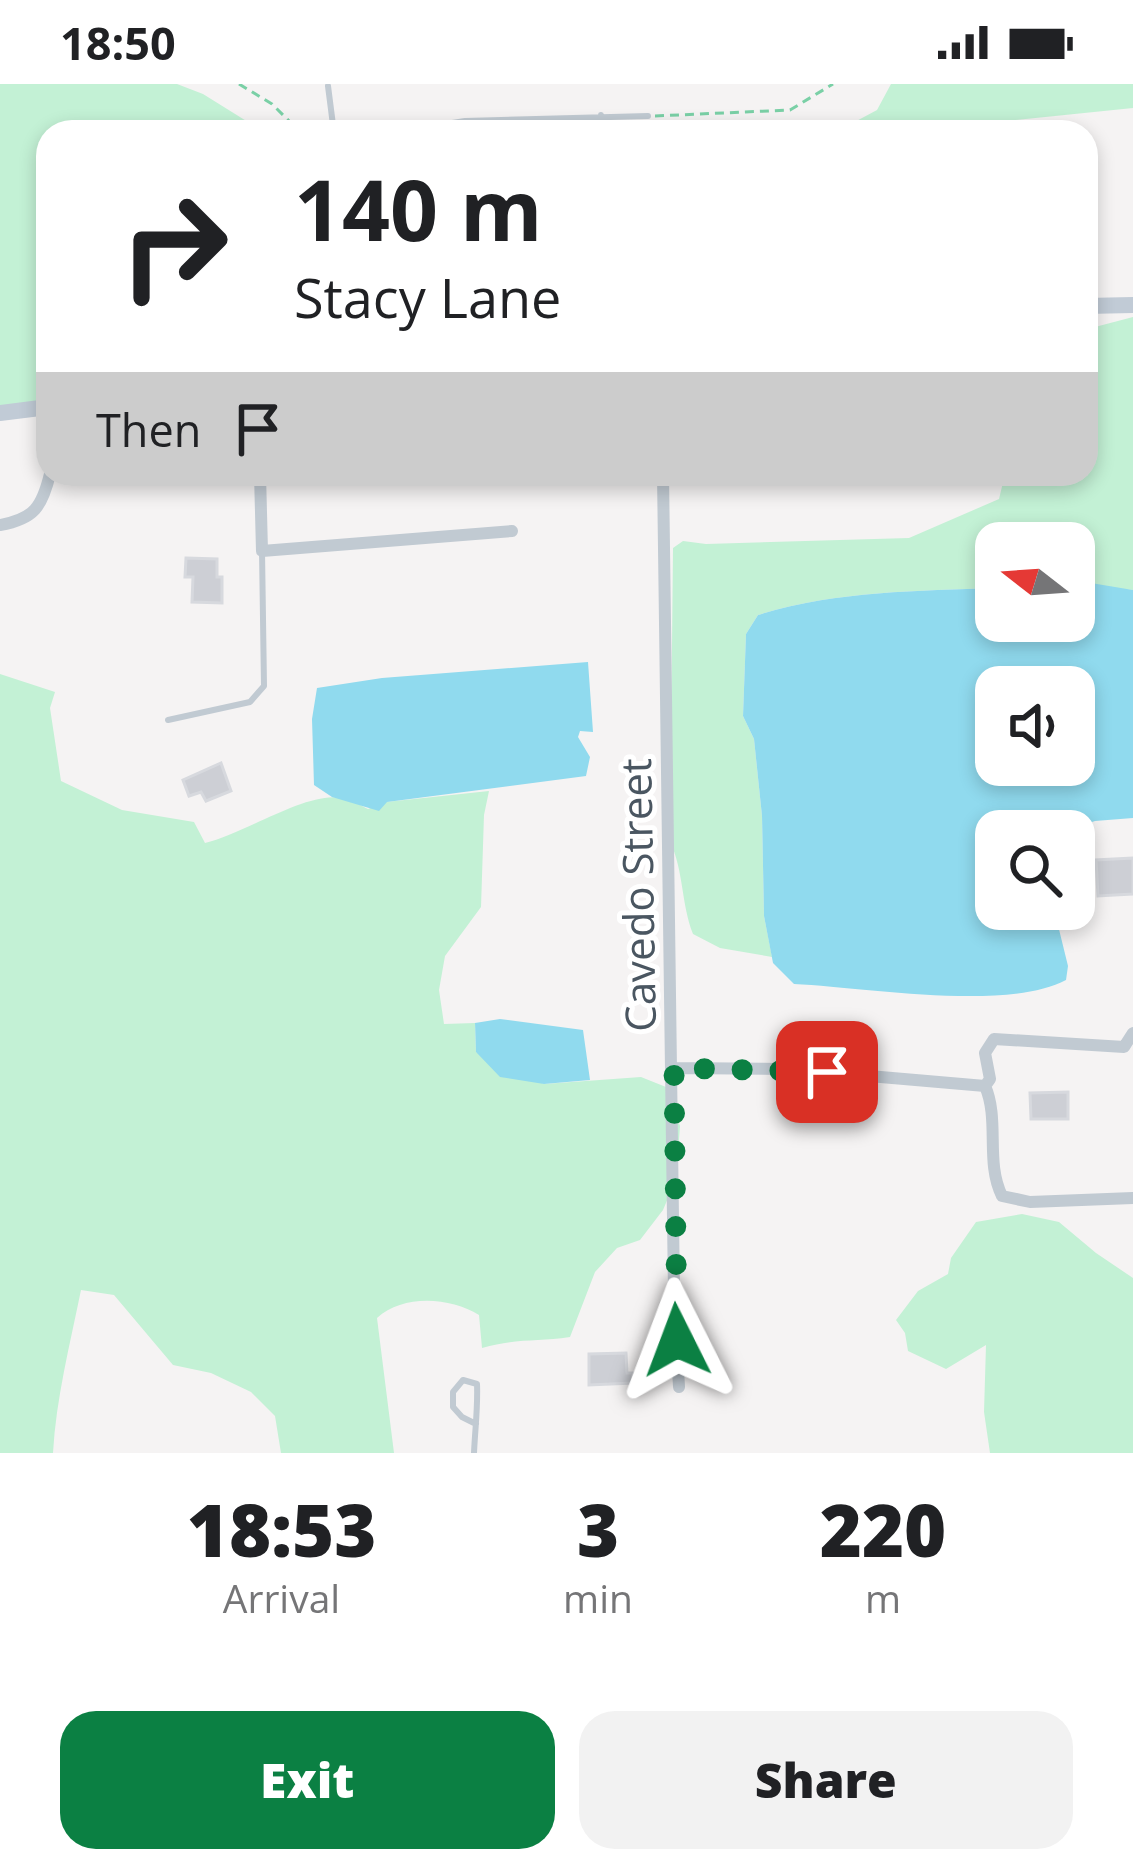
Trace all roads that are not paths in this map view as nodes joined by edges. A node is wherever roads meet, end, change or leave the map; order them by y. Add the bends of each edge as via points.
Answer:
1 (328, 86) edge
2 (601, 115) junction
3 (648, 116) road end
4 (332, 120) edge
5 (488, 120) edge
6 (602, 120) edge
7 (1133, 305) edge
8 (1098, 306) edge
9 (36, 408) edge
10 (0, 413) edge
11 (47, 486) edge
12 (260, 486) edge
13 (664, 486) edge
14 (0, 525) edge
15 (512, 531) dead end
16 (262, 551) junction
17 (168, 720) dead end
18 (1133, 1034) edge
19 (674, 1068) junction
20 (985, 1086) junction
21 (1133, 1198) edge
22 (680, 1387) dead end
23 (476, 1424) junction
24 (474, 1453) edge

1 - 4 lane
2 - 3 lane
2 - 5 lane
2 - 6 lane
7 - 8 street
9 - 10 street
11 - 14 street via 28,520
12 - 16 street
13 - 19 street, Cavedo Street
15 - 16 street
16 - 17 lane via 267,667 259,695
18 - 20 street via 1124,1048 994,1039 985,1053
19 - 20 street
19 - 22 street, Cavedo Street
20 - 21 street via 1003,1196
23 - 23 lane via 477,1384 463,1380 453,1407
23 - 24 lane

